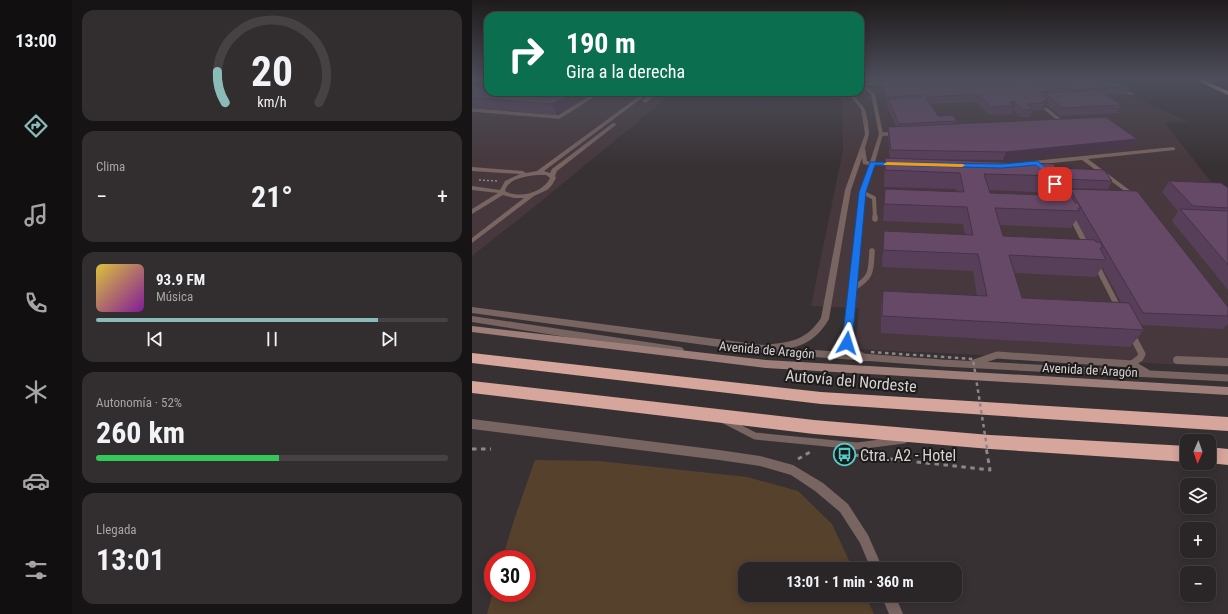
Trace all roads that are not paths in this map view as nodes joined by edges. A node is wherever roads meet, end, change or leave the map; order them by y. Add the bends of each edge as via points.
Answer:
1 (574, 108) edge
2 (627, 108) edge
3 (636, 108) edge
4 (862, 108) edge
5 (876, 108) edge
6 (1046, 109) edge
7 (472, 110) edge
8 (630, 112) dead end
9 (618, 122) dead end
10 (1059, 125) edge
11 (902, 133) edge
12 (881, 134) junction
13 (863, 147) junction
14 (1173, 149) dead end
15 (1083, 158) junction
16 (1037, 163) junction
17 (872, 164) junction
18 (901, 164) edge
19 (1016, 165) edge
20 (1043, 167) edge
21 (472, 169) edge
22 (1048, 172) edge
23 (538, 173) junction
24 (529, 174) junction
25 (552, 176) junction
26 (472, 188) edge
27 (502, 192) junction
28 (862, 192) junction
29 (534, 193) junction
30 (1140, 201) edge
31 (472, 212) edge
32 (875, 220) dead end
33 (472, 241) edge
34 (872, 250) dead end
35 (1089, 250) edge
36 (1092, 258) edge
37 (853, 288) junction
38 (472, 310) edge
39 (1121, 313) edge
40 (472, 319) edge
41 (1128, 327) edge
42 (472, 329) edge
43 (763, 349) junction
44 (472, 358) edge
45 (865, 358) junction
46 (1177, 360) dead end
47 (1228, 362) edge
48 (766, 364) junction
49 (969, 364) junction
50 (1132, 364) junction
51 (1149, 373) junction
52 (1228, 378) edge
53 (472, 386) edge
54 (1228, 391) edge
55 (472, 424) edge
56 (1228, 424) edge
57 (1180, 454) edge
58 (1216, 456) edge
59 (1228, 457) edge
60 (874, 562) edge
61 (891, 602) edge
62 (896, 614) edge

1 - 7 lane via 559,117
2 - 23 street
3 - 8 street
4 - 13 street via 867,134
5 - 12 street
6 - 10 lane via 1062,122
9 - 25 street via 554,170
11 - 12 lane
12 - 17 street
13 - 17 street via 865,163
13 - 43 street via 848,190 825,319 818,331 806,341
14 - 15 street
15 - 16 street
15 - 30 street
16 - 19 street
16 - 20 lane
17 - 18 street
17 - 28 street
21 - 24 street
22 - 35 lane
23 - 24 street
23 - 25 street
24 - 27 street via 508,181
25 - 29 street via 550,184
26 - 27 street
27 - 29 street via 505,195 518,196
27 - 31 street
28 - 32 lane via 874,198
28 - 37 street
29 - 33 street
34 - 37 lane via 869,278
36 - 39 lane
37 - 45 street via 847,343 851,351
38 - 43 street
40 - 48 street
41 - 50 lane via 1142,354
42 - 48 street, Avenida de Aragón
43 - 45 lane
44 - 56 highway, Autovía del Nordeste via 821,398
45 - 49 lane
46 - 47 street
48 - 54 street, Avenida de Aragón
49 - 50 lane via 997,355
49 - 51 lane
50 - 51 lane
51 - 52 lane
53 - 57 highway via 814,427
55 - 60 street via 719,455 760,461 793,470 844,508 864,539
58 - 59 highway
61 - 62 street

